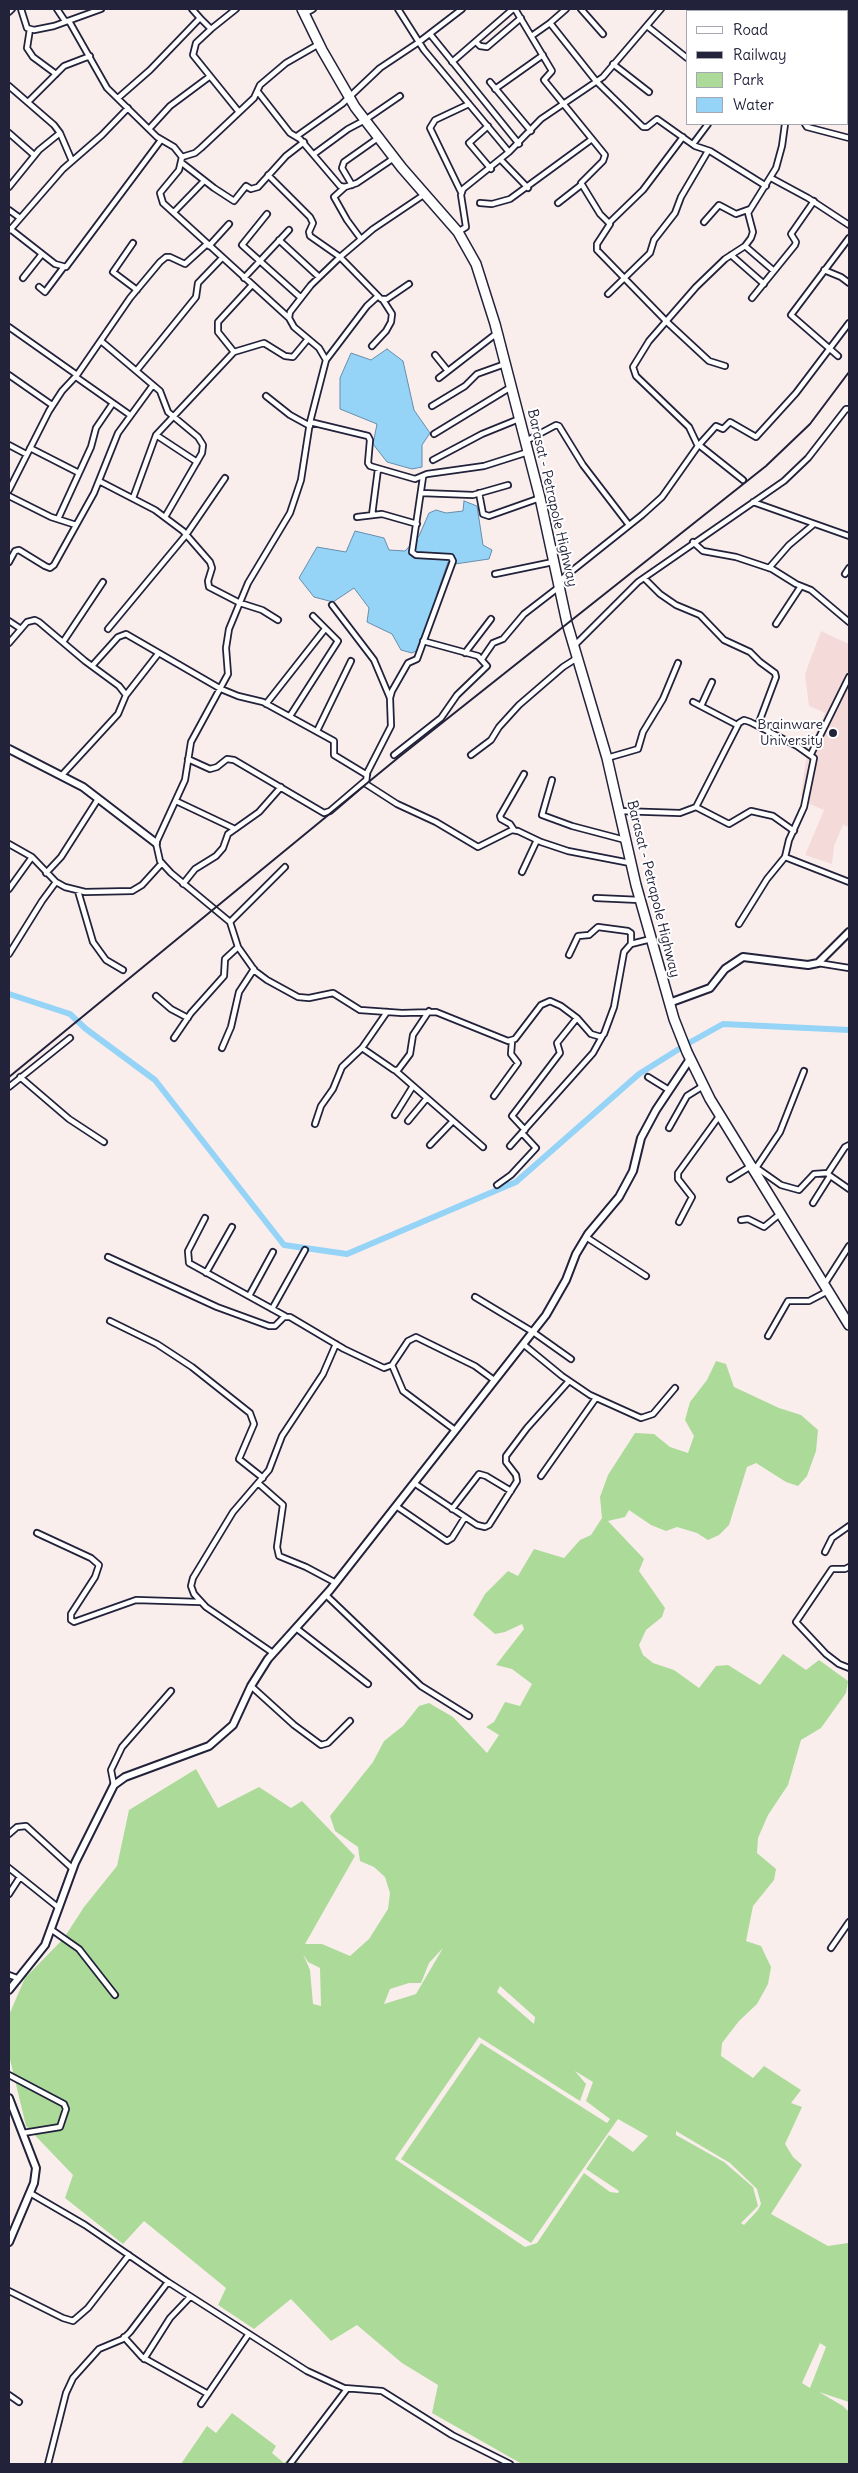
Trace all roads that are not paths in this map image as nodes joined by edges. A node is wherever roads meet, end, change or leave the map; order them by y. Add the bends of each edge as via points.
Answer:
1 (12, 9) edge
2 (21, 9) edge
3 (57, 9) edge
4 (101, 9) edge
5 (192, 9) edge
6 (236, 9) edge
7 (313, 9) edge
8 (398, 9) edge
9 (462, 9) edge
10 (514, 9) edge
11 (566, 9) edge
12 (581, 9) edge
13 (661, 9) edge
14 (303, 11) edge
15 (9, 12) edge
16 (200, 18) junction
17 (521, 18) junction
18 (69, 21) junction
19 (550, 24) junction
20 (647, 26) junction
21 (30, 29) junction
22 (211, 29) junction
23 (430, 34) junction
24 (603, 34) dead end
25 (533, 35) junction
26 (419, 42) junction
27 (476, 42) junction
28 (319, 44) junction
29 (543, 55) junction
30 (90, 56) junction
31 (686, 57) edge
32 (452, 62) junction
33 (613, 64) junction
34 (56, 74) junction
35 (209, 77) junction
36 (596, 81) junction
37 (490, 82) dead end
38 (9, 86) edge
39 (496, 89) junction
40 (258, 92) junction
41 (649, 92) dead end
42 (349, 96) junction
43 (400, 96) dead end
44 (118, 98) junction
45 (29, 101) junction
46 (469, 104) junction
47 (564, 104) junction
48 (128, 108) junction
49 (239, 112) junction
50 (365, 120) junction
51 (707, 125) edge
52 (785, 125) edge
53 (806, 125) edge
54 (488, 126) junction
55 (149, 129) junction
56 (531, 131) junction
57 (60, 133) junction
58 (9, 134) edge
59 (297, 136) junction
60 (682, 137) junction
61 (378, 138) junction
62 (849, 138) edge
63 (592, 139) junction
64 (161, 140) junction
65 (304, 142) junction
66 (519, 144) junction
67 (692, 144) junction
68 (708, 151) junction
69 (510, 152) junction
70 (314, 154) junction
71 (34, 155) junction
72 (182, 157) junction
73 (394, 158) junction
74 (501, 160) junction
75 (72, 161) junction
76 (182, 163) junction
77 (490, 168) junction
78 (268, 175) junction
79 (772, 178) junction
80 (204, 181) junction
81 (352, 185) junction
82 (581, 185) junction
83 (766, 186) junction
84 (9, 187) edge
85 (344, 187) junction
86 (528, 188) junction
87 (461, 192) junction
88 (425, 194) junction
89 (814, 201) junction
90 (480, 203) dead end
91 (558, 203) dead end
92 (750, 209) junction
93 (9, 210) edge
94 (174, 212) junction
95 (268, 214) dead end
96 (20, 218) junction
97 (704, 222) dead end
98 (609, 223) junction
99 (229, 224) dead end
100 (849, 226) edge
101 (10, 229) edge
102 (289, 230) dead end
103 (458, 232) junction
104 (849, 238) edge
105 (362, 239) junction
106 (279, 240) junction
107 (133, 243) dead end
108 (208, 245) junction
109 (745, 246) junction
110 (42, 254) junction
111 (731, 255) junction
112 (340, 257) junction
113 (222, 258) junction
114 (260, 260) junction
115 (63, 268) junction
116 (824, 270) junction
117 (774, 272) junction
118 (319, 277) junction
119 (22, 278) dead end
120 (244, 278) junction
121 (624, 278) junction
122 (409, 284) dead end
123 (764, 284) junction
124 (849, 284) edge
125 (252, 285) junction
126 (39, 287) dead end
127 (137, 290) junction
128 (608, 294) dead end
129 (378, 296) junction
130 (300, 298) junction
131 (752, 298) dead end
132 (383, 300) junction
133 (289, 318) junction
134 (667, 322) junction
135 (849, 323) edge
136 (9, 327) edge
137 (497, 333) junction
138 (308, 339) junction
139 (100, 340) junction
140 (372, 346) dead end
141 (828, 348) junction
142 (234, 352) junction
143 (434, 355) dead end
144 (838, 356) dead end
145 (326, 360) junction
146 (505, 364) junction
147 (725, 366) dead end
148 (137, 370) junction
149 (448, 371) junction
150 (9, 375) edge
151 (77, 376) junction
152 (439, 378) dead end
153 (153, 385) junction
154 (511, 387) junction
155 (266, 396) dead end
156 (113, 403) junction
157 (52, 405) junction
158 (432, 406) dead end
159 (849, 410) edge
160 (130, 415) junction
161 (173, 417) junction
162 (519, 419) junction
163 (310, 424) junction
164 (434, 434) dead end
165 (156, 435) junction
166 (526, 441) junction
167 (9, 445) edge
168 (699, 445) junction
169 (30, 448) junction
170 (528, 452) junction
171 (26, 454) junction
172 (433, 460) dead end
173 (196, 462) junction
174 (378, 469) junction
175 (79, 473) junction
176 (422, 477) junction
177 (225, 478) dead end
178 (99, 480) junction
179 (743, 480) dead end
180 (508, 485) dead end
181 (9, 490) edge
182 (479, 493) junction
183 (421, 494) junction
184 (9, 496) edge
185 (133, 498) junction
186 (540, 498) junction
187 (753, 502) junction
188 (372, 515) junction
189 (165, 517) junction
190 (357, 517) dead end
191 (58, 519) junction
192 (417, 524) junction
193 (814, 524) junction
194 (629, 525) junction
195 (76, 526) junction
196 (186, 535) junction
197 (849, 536) edge
198 (693, 542) junction
199 (9, 562) edge
200 (554, 562) junction
201 (769, 568) junction
202 (849, 568) edge
203 (496, 574) dead end
204 (846, 574) dead end
205 (644, 578) junction
206 (103, 582) dead end
207 (559, 584) junction
208 (801, 586) junction
209 (240, 603) junction
210 (332, 605) dead end
211 (312, 616) dead end
212 (491, 619) dead end
213 (278, 620) dead end
214 (9, 621) edge
215 (849, 622) edge
216 (776, 624) dead end
217 (21, 629) junction
218 (108, 629) dead end
219 (325, 629) junction
220 (424, 641) junction
221 (62, 642) junction
222 (9, 643) edge
223 (574, 647) junction
224 (158, 654) junction
225 (465, 654) junction
226 (482, 658) junction
227 (577, 658) junction
228 (351, 661) dead end
229 (678, 663) dead end
230 (92, 666) junction
231 (849, 677) edge
232 (712, 682) dead end
233 (221, 689) junction
234 (126, 695) junction
235 (390, 698) junction
236 (693, 702) dead end
237 (266, 704) junction
238 (701, 706) junction
239 (290, 716) junction
240 (737, 725) junction
241 (758, 725) junction
242 (317, 731) junction
243 (9, 750) edge
244 (471, 754) dead end
245 (811, 754) junction
246 (394, 755) dead end
247 (607, 758) junction
248 (188, 759) junction
249 (524, 774) dead end
250 (62, 775) junction
251 (367, 775) junction
252 (552, 780) dead end
253 (366, 781) junction
254 (281, 787) junction
255 (98, 799) junction
256 (176, 801) junction
257 (696, 807) junction
258 (619, 811) junction
259 (233, 828) junction
260 (514, 830) junction
261 (794, 831) junction
262 (537, 840) junction
263 (626, 840) junction
264 (156, 843) junction
265 (9, 844) edge
266 (32, 857) junction
267 (785, 857) junction
268 (162, 863) junction
269 (632, 863) junction
270 (285, 867) dead end
271 (522, 872) dead end
272 (46, 874) junction
273 (56, 882) junction
274 (849, 882) edge
275 (183, 884) junction
276 (9, 889) edge
277 (78, 891) junction
278 (596, 898) dead end
279 (640, 900) junction
280 (230, 922) junction
281 (738, 924) dead end
282 (849, 932) edge
283 (651, 939) junction
284 (631, 944) junction
285 (238, 947) junction
286 (9, 954) edge
287 (569, 955) dead end
288 (818, 963) junction
289 (849, 968) edge
290 (254, 969) junction
291 (123, 970) dead end
292 (156, 996) dead end
293 (668, 1003) junction
294 (429, 1011) junction
295 (387, 1012) junction
296 (188, 1018) junction
297 (577, 1018) junction
298 (604, 1034) junction
299 (70, 1038) dead end
300 (174, 1038) dead end
301 (512, 1041) junction
302 (222, 1048) dead end
303 (362, 1048) junction
304 (688, 1055) junction
305 (396, 1071) junction
306 (804, 1071) dead end
307 (20, 1077) junction
308 (648, 1077) dead end
309 (413, 1086) junction
310 (703, 1086) junction
311 (9, 1087) edge
312 (669, 1090) junction
313 (494, 1096) dead end
314 (427, 1098) junction
315 (395, 1115) dead end
316 (720, 1115) junction
317 (408, 1121) dead end
318 (453, 1121) junction
319 (315, 1124) dead end
320 (669, 1128) dead end
321 (523, 1131) junction
322 (104, 1142) dead end
323 (430, 1145) dead end
324 (849, 1145) edge
325 (510, 1146) dead end
326 (483, 1147) dead end
327 (752, 1165) junction
328 (828, 1175) junction
329 (730, 1179) dead end
330 (497, 1185) dead end
331 (849, 1189) edge
332 (813, 1203) dead end
333 (780, 1213) junction
334 (204, 1218) dead end
335 (741, 1220) dead end
336 (679, 1222) dead end
337 (232, 1227) dead end
338 (586, 1236) junction
339 (849, 1246) edge
340 (304, 1250) dead end
341 (274, 1252) dead end
342 (108, 1257) dead end
343 (206, 1273) junction
344 (646, 1276) dead end
345 (826, 1288) junction
346 (249, 1296) junction
347 (475, 1297) dead end
348 (272, 1309) junction
349 (286, 1316) junction
350 (110, 1321) dead end
351 (849, 1325) edge
352 (532, 1332) junction
353 (768, 1336) dead end
354 (336, 1344) junction
355 (523, 1344) junction
356 (571, 1359) dead end
357 (392, 1365) junction
358 (494, 1380) junction
359 (570, 1381) junction
360 (675, 1388) dead end
361 (596, 1398) junction
362 (455, 1430) junction
363 (541, 1476) dead end
364 (263, 1478) junction
365 (414, 1483) junction
366 (258, 1484) junction
367 (511, 1491) junction
368 (396, 1506) junction
369 (452, 1509) junction
370 (465, 1517) junction
371 (849, 1526) edge
372 (37, 1534) dead end
373 (825, 1552) dead end
374 (849, 1569) edge
375 (336, 1583) junction
376 (326, 1595) junction
377 (201, 1602) junction
378 (296, 1628) junction
379 (273, 1653) junction
380 (849, 1668) edge
381 (368, 1684) dead end
382 (252, 1686) junction
383 (171, 1691) dead end
384 (469, 1716) dead end
385 (350, 1721) dead end
386 (114, 1785) junction
387 (9, 1834) edge
388 (9, 1868) edge
389 (73, 1869) junction
390 (20, 1877) junction
391 (9, 1894) edge
392 (59, 1908) junction
393 (849, 1922) edge
394 (52, 1930) junction
395 (832, 1948) dead end
396 (9, 1975) edge
397 (17, 1978) junction
398 (9, 1990) edge
399 (115, 1995) dead end
400 (9, 2075) edge
401 (9, 2098) edge
402 (10, 2107) edge
403 (23, 2133) junction
404 (30, 2193) junction
405 (9, 2242) edge
406 (129, 2255) junction
407 (168, 2282) junction
408 (9, 2291) edge
409 (190, 2297) junction
410 (248, 2335) junction
411 (124, 2337) junction
412 (144, 2358) junction
413 (347, 2389) junction
414 (208, 2394) junction
415 (9, 2395) edge
416 (19, 2402) dead end
417 (201, 2404) dead end
418 (48, 2464) edge
419 (290, 2464) edge
420 (510, 2464) edge

1 - 15 street
2 - 21 street
3 - 18 street via 65,22
4 - 18 street
5 - 16 street
6 - 22 street
7 - 14 street
8 - 26 street
9 - 23 street
10 - 17 street
10 - 27 street
11 - 19 street
12 - 24 street
13 - 20 street
14 - 28 highway, Barasat - Petrapole Highway
16 - 22 street
16 - 44 street
17 - 25 street
17 - 27 street via 487,47
18 - 21 street via 40,30
18 - 30 street
19 - 25 street
19 - 36 street
20 - 31 street
20 - 33 street
21 - 34 street via 27,48
22 - 35 street via 196,43 193,55
23 - 26 street
23 - 32 street
25 - 29 street
26 - 42 street via 380,68
26 - 46 street
27 - 32 street
28 - 40 street via 286,63 260,85
28 - 42 highway, Barasat - Petrapole Highway
29 - 39 street
29 - 47 street via 552,71 544,80
30 - 34 street via 64,66
30 - 44 street via 102,81
32 - 66 street
33 - 36 street
33 - 41 street
34 - 45 street
35 - 49 street
35 - 55 street via 170,106
36 - 47 street
36 - 60 street via 643,127 657,119
37 - 39 street
38 - 45 street
39 - 56 street
40 - 49 street
40 - 59 street via 290,133
42 - 50 highway, Barasat - Petrapole Highway
42 - 59 street
43 - 50 street
44 - 48 street
45 - 57 street
46 - 54 street
46 - 87 street via 436,120 430,128
47 - 56 street
47 - 63 street
48 - 55 street
48 - 75 street
49 - 72 street via 195,153
50 - 61 highway, Barasat - Petrapole Highway
50 - 70 street
51 - 67 street
52 - 79 street
53 - 62 street
54 - 69 street
54 - 77 street via 470,143
55 - 64 street
56 - 66 street
57 - 71 street
57 - 75 street
58 - 71 street
59 - 65 street
60 - 67 street
60 - 98 street via 643,190
61 - 73 highway, Barasat - Petrapole Highway
61 - 81 street via 344,162 342,168
63 - 82 street via 605,158
63 - 86 street
64 - 72 street via 178,150
64 - 115 street
65 - 70 street
65 - 78 street
66 - 69 street
67 - 68 street
68 - 83 street
68 - 121 street via 675,213 654,240 650,253
69 - 74 street
70 - 85 street
71 - 84 street
72 - 76 street
73 - 81 street
73 - 88 highway, Barasat - Petrapole Highway
74 - 77 street
74 - 86 street
75 - 96 street
76 - 80 street
76 - 94 street via 160,196
77 - 87 street
78 - 80 street via 255,188 246,186 234,200
78 - 112 street via 312,220 310,236
79 - 83 street
79 - 89 street
80 - 94 street
81 - 85 street
82 - 91 street
82 - 98 street
83 - 92 street
85 - 105 street via 334,197
86 - 90 street via 506,201
87 - 103 street via 466,227
88 - 103 highway, Barasat - Petrapole Highway
88 - 105 street
89 - 100 street
89 - 117 street via 791,234 795,245
92 - 97 street via 736,214 719,205
92 - 109 street via 748,218 753,232
93 - 96 street
94 - 108 street
95 - 114 street via 242,244
96 - 101 street
98 - 121 street via 597,250
99 - 108 street
101 - 110 street
102 - 106 street
103 - 137 highway, Barasat - Petrapole Highway via 476,264
104 - 116 street
105 - 112 street
106 - 114 street
106 - 118 street
107 - 127 street via 113,272
108 - 113 street
108 - 127 street via 185,264 166,258
109 - 111 street
109 - 117 street
110 - 115 street
110 - 119 street
111 - 123 street
111 - 134 street via 696,287
112 - 118 street
112 - 129 street
113 - 120 street
113 - 148 street via 198,283 196,297
114 - 120 street
114 - 130 street
115 - 126 street via 45,292
116 - 124 street
116 - 141 street via 791,316
117 - 123 street
118 - 130 street
120 - 125 street
121 - 128 street
121 - 134 street
122 - 132 street
123 - 131 street
125 - 133 street
125 - 142 street via 218,322 218,332
127 - 139 street
129 - 132 street
129 - 145 street
130 - 133 street
132 - 140 street via 392,314 391,322
133 - 138 street
134 - 147 street via 709,361
134 - 168 street via 632,367 689,427
135 - 141 street
136 - 151 street
137 - 146 highway, Barasat - Petrapole Highway
137 - 149 street
138 - 142 street via 293,357 284,356 264,343
138 - 145 street
139 - 148 street
139 - 151 street
141 - 144 street
141 - 168 street via 796,394 756,437 730,422 723,429 716,426
142 - 161 street
143 - 149 street
145 - 163 street
146 - 154 highway, Barasat - Petrapole Highway
146 - 158 street via 477,374 467,385
148 - 153 street
149 - 152 street
150 - 157 street
151 - 156 street
151 - 157 street
153 - 160 street
153 - 161 street via 162,394 165,408
154 - 162 highway, Barasat - Petrapole Highway
154 - 164 street
155 - 163 street via 290,415
156 - 160 street
156 - 175 street via 96,428
157 - 169 street
159 - 187 street via 808,458
160 - 178 street via 118,433
161 - 165 street
161 - 173 street via 202,442 203,450
162 - 166 highway, Barasat - Petrapole Highway
162 - 172 street
163 - 174 street via 368,436 368,464
163 - 209 street via 295,500 251,577
165 - 173 street
165 - 185 street
166 - 170 highway, Barasat - Petrapole Highway
166 - 194 street via 559,426 583,465
167 - 171 street
168 - 179 street
168 - 194 street via 662,497
169 - 171 street
169 - 175 street
170 - 176 street via 484,466 430,473
170 - 186 highway, Barasat - Petrapole Highway
171 - 181 street
173 - 189 street
174 - 176 street via 415,479
174 - 188 street
175 - 191 street
176 - 183 street
177 - 196 street
178 - 185 street
178 - 195 street
180 - 182 street
182 - 183 street
182 - 186 street via 483,514 489,516
183 - 192 street
184 - 191 street
185 - 189 street
186 - 200 highway, Barasat - Petrapole Highway
187 - 193 street
187 - 198 street
188 - 190 street
188 - 192 street via 382,514
189 - 196 street
191 - 195 street
192 - 220 street via 413,554 451,557 453,561
193 - 197 street
193 - 201 street
194 - 207 street
195 - 199 street via 50,568 19,550
196 - 209 street via 210,562 210,586
196 - 218 street
198 - 201 street via 703,551
198 - 205 street
200 - 203 street
200 - 207 highway, Barasat - Petrapole Highway
201 - 208 street
202 - 204 street
205 - 223 street
205 - 241 street via 676,605 700,615 726,642 750,652 775,673
206 - 221 street
207 - 223 highway, Barasat - Petrapole Highway
207 - 226 street via 524,614 503,640 493,642
208 - 215 street via 814,592
208 - 216 street
209 - 213 street via 262,610
209 - 233 street via 226,639 228,674
210 - 235 street via 374,660
211 - 219 street
212 - 225 street
214 - 217 street
217 - 221 street via 30,620 35,620
217 - 222 street
219 - 237 street
219 - 239 street via 338,641
220 - 225 street
220 - 235 street via 416,660 408,663
221 - 230 street
223 - 227 highway, Barasat - Petrapole Highway
224 - 230 street via 122,634
224 - 233 street
224 - 234 street
225 - 226 street
226 - 246 street via 486,668 457,695 442,718
227 - 244 street via 519,705 492,740
227 - 247 highway, Barasat - Petrapole Highway
228 - 242 street
229 - 247 street via 663,699 643,732 638,749
230 - 234 street
231 - 245 street
232 - 238 street
233 - 237 street
233 - 248 street via 191,742
234 - 250 street via 118,714
235 - 251 street via 391,726
236 - 238 street
237 - 239 street
238 - 240 street
239 - 242 street
240 - 241 street via 744,720
240 - 257 street
241 - 245 street
242 - 251 street via 335,742 336,756
243 - 250 street
245 - 261 street via 815,761 804,807
247 - 258 highway, Barasat - Petrapole Highway
248 - 254 street via 210,769 234,760
248 - 256 street via 188,772
249 - 260 street via 500,816
250 - 255 street
251 - 253 street
252 - 263 street via 542,815
253 - 254 street via 327,813
253 - 260 street via 369,788 478,847
254 - 259 street via 258,812
255 - 264 street
255 - 272 street via 61,858
256 - 259 street
256 - 264 street
257 - 258 street via 680,813
257 - 261 street via 729,824 751,811 773,816
258 - 263 highway, Barasat - Petrapole Highway
259 - 275 street via 221,851 192,872
260 - 262 street
261 - 267 street
262 - 269 street via 573,852
262 - 271 street
263 - 269 highway, Barasat - Petrapole Highway
264 - 268 street
265 - 266 street
266 - 272 street
266 - 276 street
267 - 274 street
267 - 281 street via 766,879
268 - 275 street
268 - 277 street via 132,891
269 - 279 highway, Barasat - Petrapole Highway
270 - 280 street
272 - 273 street
273 - 277 street
273 - 286 street
275 - 280 street
277 - 291 street via 92,942 106,960
278 - 279 street
279 - 283 highway, Barasat - Petrapole Highway
280 - 285 street
282 - 288 street
283 - 284 street
283 - 293 highway, Barasat - Petrapole Highway
284 - 287 street via 628,931 598,927 589,935 578,936
284 - 298 street via 624,952 617,994
285 - 290 street
285 - 296 street via 224,959 224,976
288 - 289 street
288 - 293 street via 808,965 742,957 725,969 710,988
290 - 295 street via 298,997 334,993 360,1010
290 - 302 street via 239,992
292 - 296 street
293 - 304 highway, Barasat - Petrapole Highway
294 - 295 street
294 - 301 street via 445,1014
294 - 305 street via 413,1035 410,1054
295 - 303 street
296 - 300 street
297 - 298 street via 591,1034 599,1037
297 - 301 street via 555,1002 545,1002
297 - 321 street via 557,1043 560,1053 512,1116
298 - 321 street via 593,1053
299 - 307 street
301 - 313 street via 511,1054 518,1064
303 - 305 street
303 - 319 street via 342,1067
304 - 310 highway
304 - 312 street
305 - 309 street
306 - 327 street via 780,1132
307 - 311 street
307 - 322 street via 69,1119
308 - 312 street
309 - 314 street
309 - 315 street
310 - 316 highway
310 - 320 street via 687,1096
312 - 338 street via 641,1138 633,1171 619,1197
314 - 317 street
314 - 318 street
316 - 327 highway
316 - 336 street via 678,1173 678,1179 692,1197
318 - 323 street
318 - 326 street
321 - 325 street
321 - 330 street via 536,1148
324 - 328 street
327 - 328 street via 781,1185 796,1190 801,1189 814,1174
327 - 329 street
327 - 333 highway
328 - 331 street
328 - 332 street
333 - 335 street via 764,1227 748,1219
333 - 345 highway
334 - 343 street via 187,1257 189,1263
337 - 343 street
338 - 344 street
338 - 352 street via 566,1280
339 - 345 street
340 - 348 street
341 - 346 street
342 - 349 street via 217,1307 269,1326 275,1326
343 - 346 street
345 - 351 highway
345 - 353 street via 809,1301 788,1302
346 - 348 street
347 - 352 street
348 - 349 street
349 - 354 street
350 - 364 street via 192,1367 250,1413 254,1424 239,1459
352 - 355 street
352 - 356 street
354 - 357 street via 384,1368
354 - 364 street via 323,1374 282,1436 270,1470
355 - 358 street
355 - 359 street
357 - 358 street via 408,1341 416,1337 475,1366
357 - 362 street via 403,1392
358 - 362 street
359 - 361 street
359 - 367 street via 506,1456 506,1462 517,1478
360 - 361 street via 645,1419
361 - 363 street
362 - 365 street
364 - 366 street
365 - 368 street
365 - 369 street
366 - 375 street via 283,1505 277,1547 279,1556
366 - 377 street via 233,1512 193,1578 192,1590
367 - 369 street via 479,1474
367 - 370 street via 489,1525 481,1526
368 - 370 street via 445,1540 452,1538
368 - 375 street
369 - 370 street
371 - 373 street via 832,1538
372 - 377 street via 91,1558 99,1565 71,1614 74,1622 138,1599
374 - 380 street via 832,1569 796,1622 826,1654
375 - 376 street
376 - 378 street
376 - 384 street via 421,1686
377 - 379 street
378 - 379 street
378 - 381 street
379 - 382 street
382 - 385 street via 321,1745 328,1743
382 - 386 street via 233,1725 209,1746 125,1777
383 - 386 street via 122,1747 111,1770
386 - 389 street
387 - 389 street via 18,1827 26,1826
388 - 390 street
389 - 392 street
390 - 391 street
390 - 392 street
392 - 394 street
393 - 395 street
394 - 397 street via 38,1956
394 - 399 street via 80,1949
396 - 397 street
397 - 398 street
400 - 403 street via 64,2104 66,2109 60,2127
401 - 402 street
402 - 403 street
403 - 404 street via 36,2168
404 - 405 street
404 - 406 street
406 - 407 street
406 - 408 street via 88,2308 73,2321
407 - 409 street
407 - 411 street
409 - 410 street
409 - 412 street via 170,2318
410 - 413 street via 313,2374
410 - 414 street
411 - 412 street
411 - 418 street via 99,2349 73,2378 66,2393
412 - 414 street
413 - 419 street
413 - 420 street via 382,2391 452,2435
414 - 417 street
415 - 416 street

